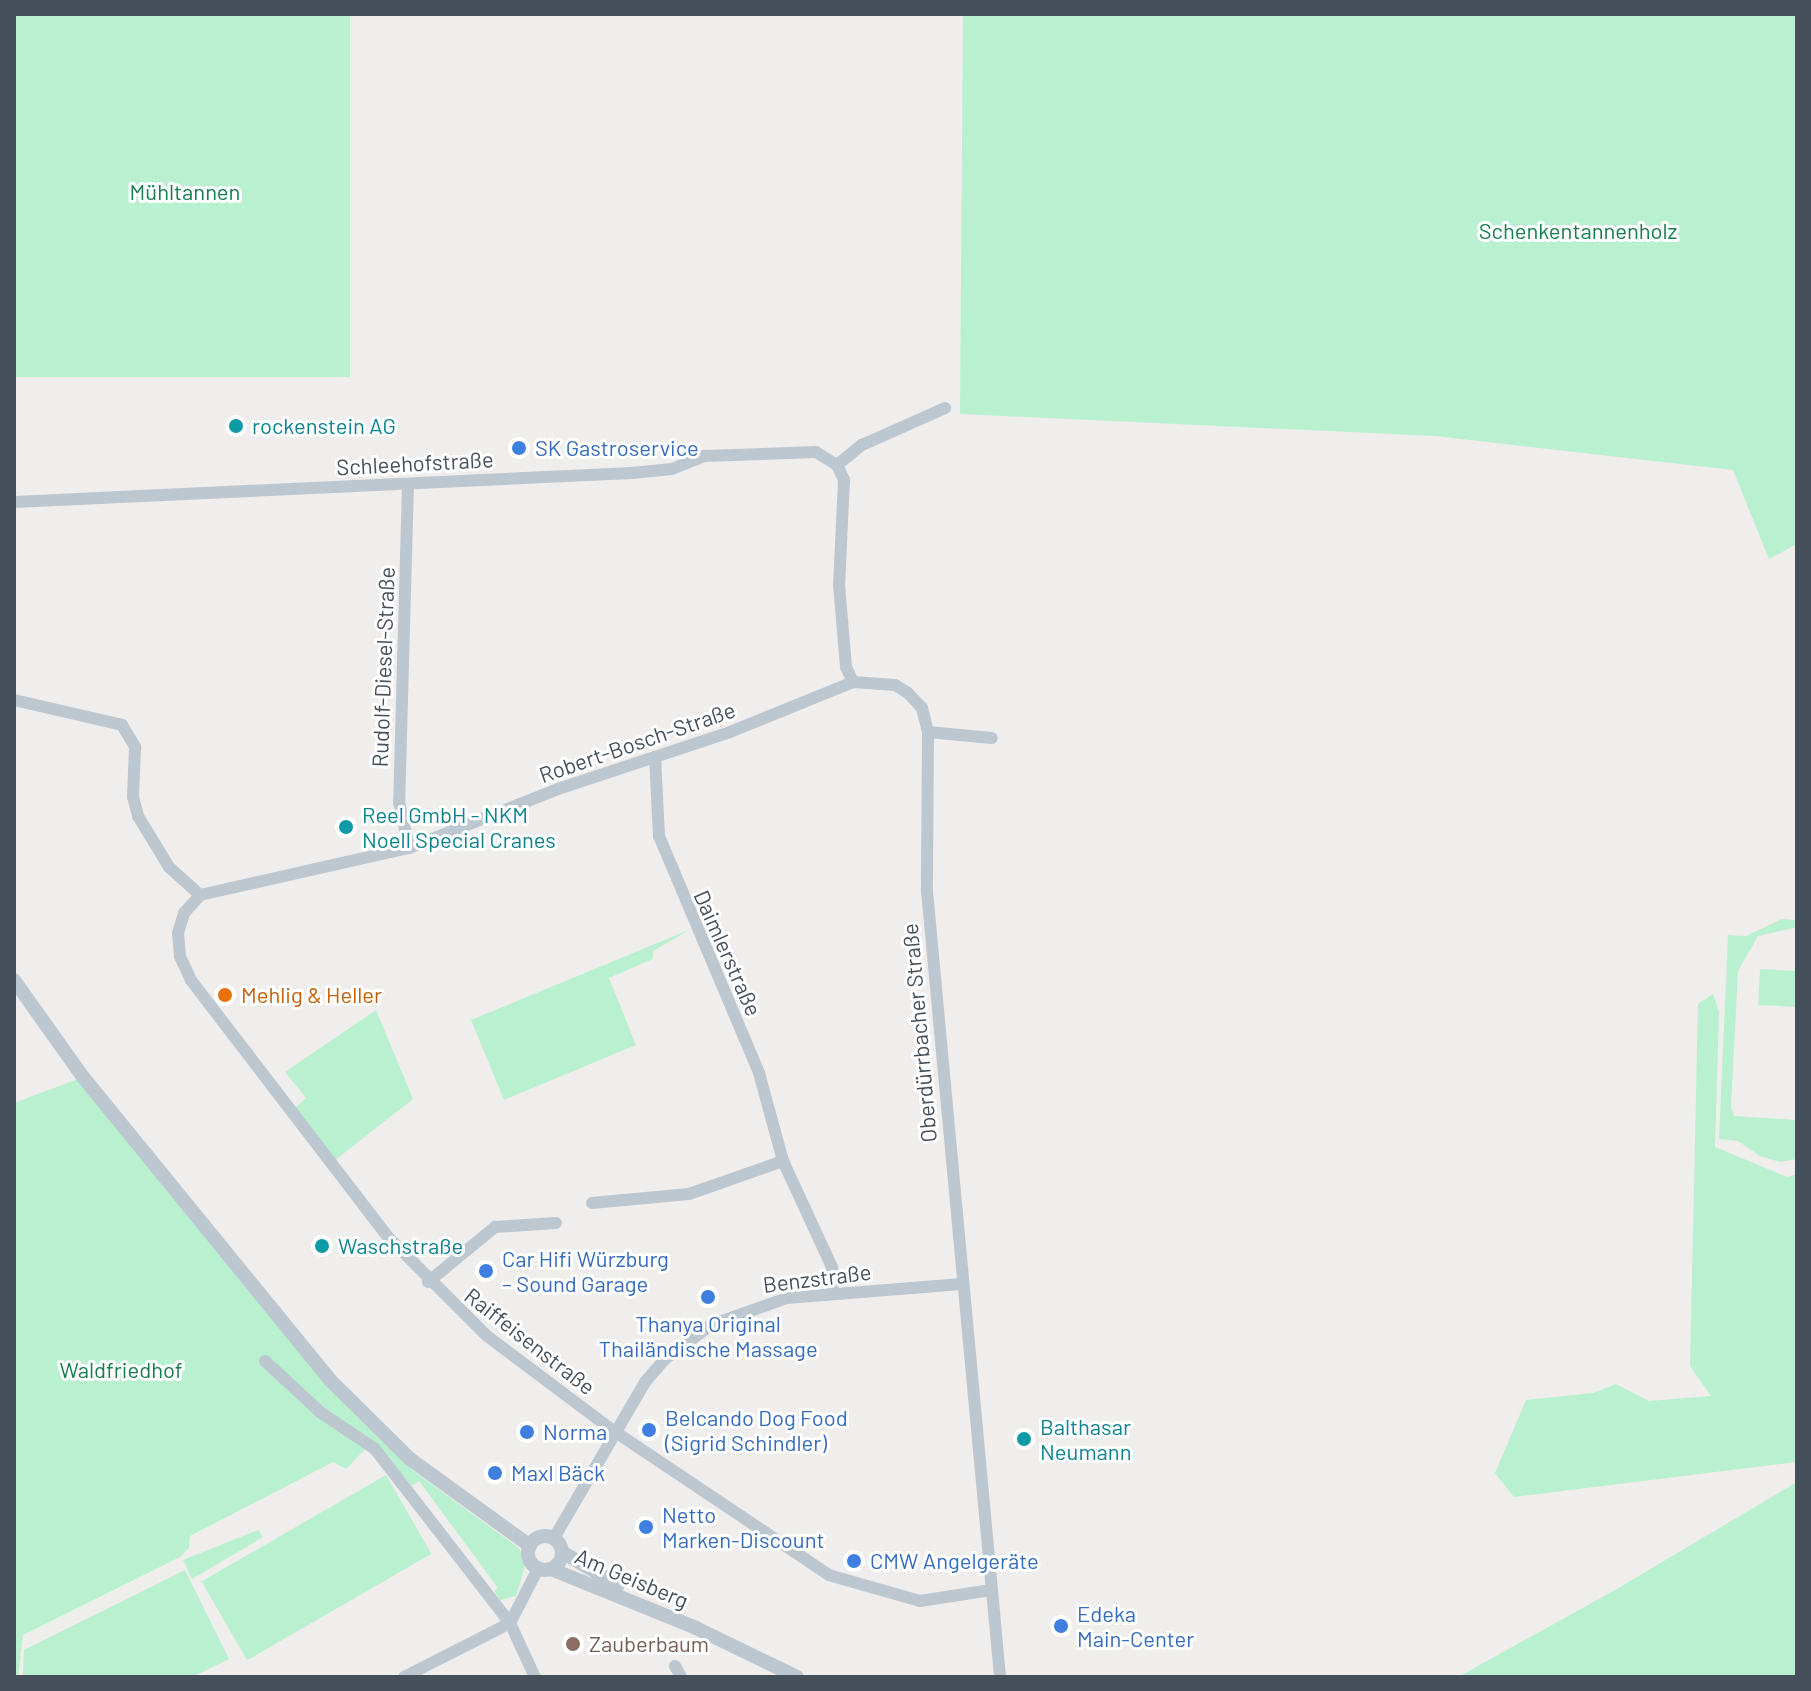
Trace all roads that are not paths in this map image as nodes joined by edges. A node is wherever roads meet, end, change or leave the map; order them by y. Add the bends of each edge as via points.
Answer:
1 (945, 408) dead end
2 (837, 465) junction
3 (408, 485) junction
4 (14, 502) edge
5 (853, 682) junction
6 (14, 700) edge
7 (928, 732) junction
8 (992, 738) dead end
9 (655, 757) junction
10 (409, 848) junction
11 (200, 895) junction
12 (14, 980) edge
13 (783, 1161) junction
14 (592, 1203) dead end
15 (556, 1223) dead end
16 (428, 1282) junction
17 (961, 1284) junction
18 (833, 1294) junction
19 (265, 1361) dead end
20 (615, 1432) junction
21 (554, 1538) junction
22 (530, 1546) junction
23 (562, 1552) junction
24 (545, 1569) junction
25 (991, 1590) junction
26 (510, 1623) junction
27 (696, 1628) junction
28 (421, 1673) edge
29 (404, 1677) edge
30 (535, 1677) edge
31 (797, 1677) edge
32 (1000, 1677) edge

1 - 2 street via 862,445
2 - 3 street, Schleehofstraße via 816,452 704,456 672,469 632,473
2 - 5 street via 844,480 839,585 846,667
3 - 4 street, Schleehofstraße
3 - 10 street, Rudolf-Diesel-Straße via 399,802
5 - 7 street, Oberdürrbacher Straße via 895,685 908,693 922,708
5 - 9 street, Robert-Bosch-Straße
6 - 11 street via 122,725 135,747 133,797 138,816 169,867
7 - 8 street
7 - 17 street, Oberdürrbacher Straße via 927,891
9 - 10 street, Robert-Bosch-Straße
9 - 13 street, Daimlerstraße via 659,836 759,1073
10 - 11 street, Robert-Bosch-Straße
11 - 16 street, Raiffeisenstraße via 184,913 178,933 180,956 191,980
12 - 22 street via 83,1077 330,1380 446,1488
13 - 14 street via 689,1194
13 - 18 street, Daimlerstraße via 832,1267
15 - 16 street via 495,1227
16 - 20 street, Raiffeisenstraße via 487,1336
17 - 18 street, Benzstraße
17 - 25 street, Oberdürrbacher Straße
18 - 20 street, Benzstraße via 767,1302 711,1325 665,1359
19 - 26 street via 320,1412 375,1449
20 - 21 street, Benzstraße
20 - 25 street, Raiffeisenstraße via 829,1575 920,1601
21 - 22 street via 539,1537
21 - 23 street
22 - 24 street via 530,1560
23 - 24 street
23 - 27 street, Am Geisberg
24 - 26 street
24 - 27 street, Am Geisberg
25 - 32 street, Oberdürrbacher Straße
26 - 28 street
26 - 30 street
27 - 31 street, Am Geisberg
28 - 29 street

